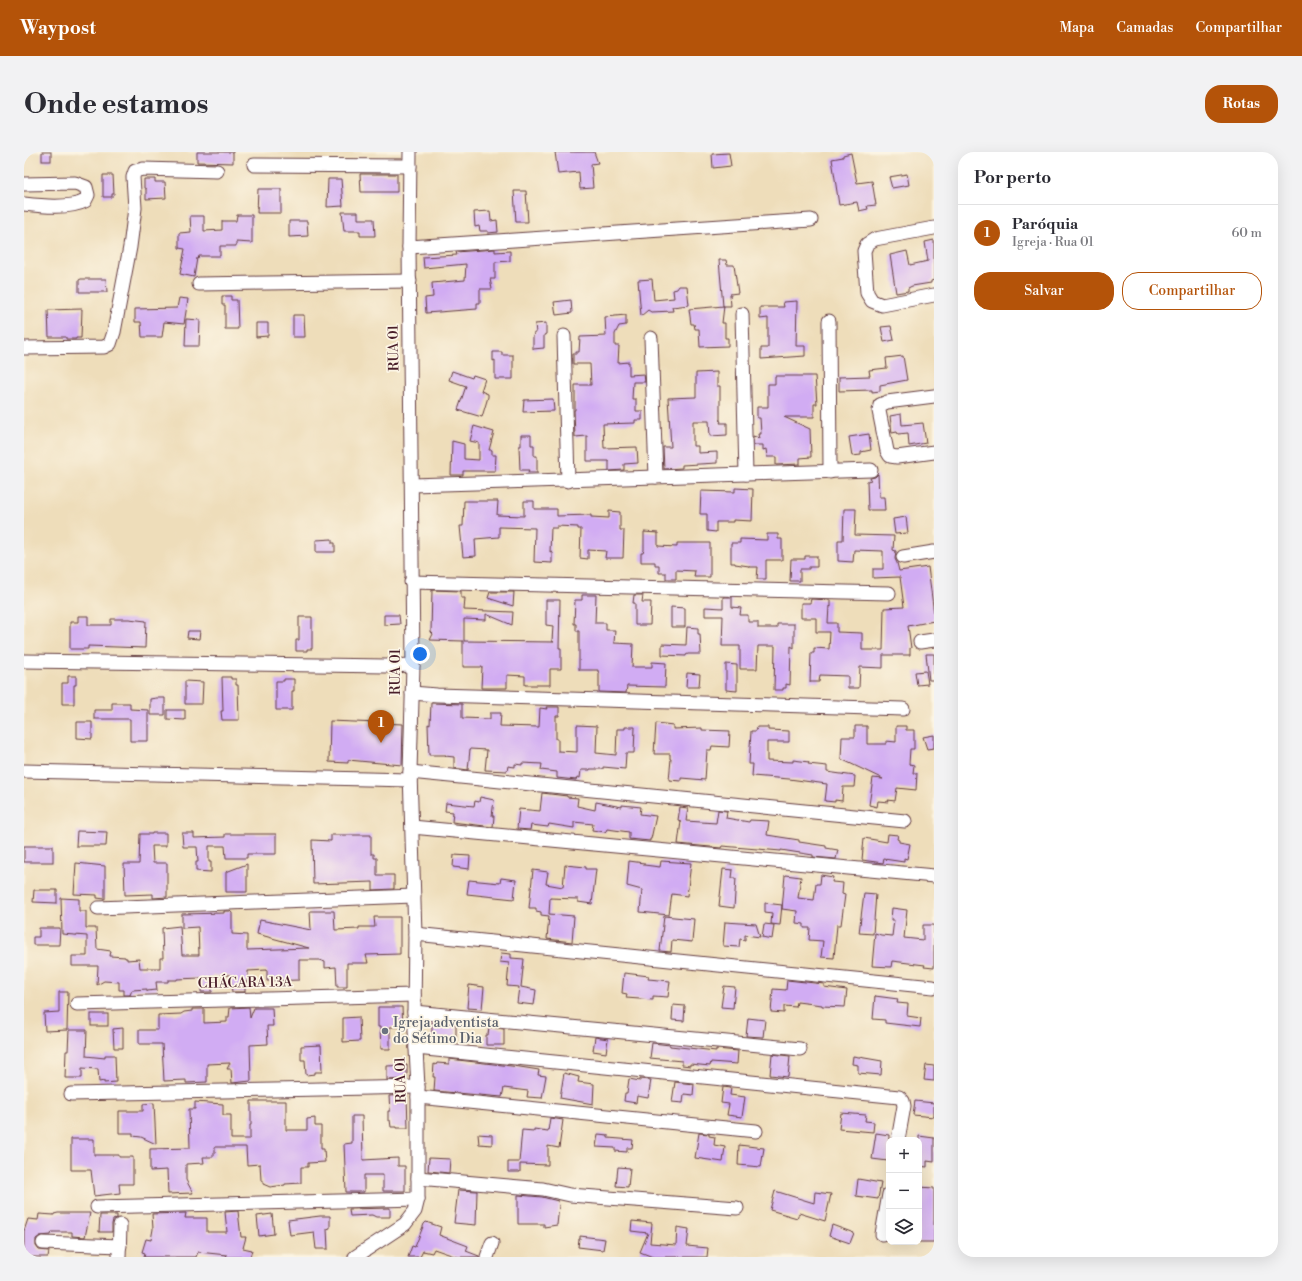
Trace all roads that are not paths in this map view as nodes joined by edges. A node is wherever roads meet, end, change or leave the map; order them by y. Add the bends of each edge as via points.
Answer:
1 (410, 152) edge
2 (254, 165) dead end
3 (410, 166) junction
4 (217, 171) dead end
5 (24, 184) edge
6 (24, 204) edge
7 (811, 220) dead end
8 (934, 228) edge
9 (409, 247) junction
10 (410, 281) junction
11 (199, 284) dead end
12 (934, 295) edge
13 (742, 314) dead end
14 (829, 321) dead end
15 (564, 336) dead end
16 (651, 338) dead end
17 (24, 348) edge
18 (934, 396) edge
19 (934, 452) edge
20 (871, 470) dead end
21 (830, 472) junction
22 (746, 474) junction
23 (656, 477) junction
24 (568, 481) junction
25 (412, 485) junction
26 (934, 552) edge
27 (903, 557) dead end
28 (411, 582) junction
29 (890, 593) dead end
30 (934, 640) edge
31 (920, 642) dead end
32 (24, 661) edge
33 (413, 665) junction
34 (412, 693) junction
35 (903, 708) dead end
36 (24, 771) edge
37 (410, 776) junction
38 (905, 821) dead end
39 (412, 827) junction
40 (934, 876) edge
41 (414, 896) junction
42 (98, 908) dead end
43 (415, 934) junction
44 (933, 987) dead end
45 (414, 995) junction
46 (77, 1004) dead end
47 (414, 1012) junction
48 (416, 1048) junction
49 (800, 1049) dead end
50 (418, 1092) junction
51 (71, 1094) dead end
52 (756, 1131) dead end
53 (899, 1137) edge
54 (418, 1178) junction
55 (418, 1199) junction
56 (97, 1206) dead end
57 (737, 1208) dead end
58 (886, 1209) edge
59 (120, 1225) dead end
60 (882, 1234) dead end
61 (43, 1243) dead end
62 (492, 1243) dead end
63 (119, 1251) edge
64 (355, 1257) edge
65 (487, 1257) edge

1 - 3 street, RUA 01
2 - 3 street
3 - 9 street, RUA 01
4 - 17 street via 135,171 135,208 130,247 110,344 104,347
5 - 6 street via 75,183 86,187 88,195 81,204
7 - 9 street
8 - 12 street via 875,239 864,251 867,293 872,301 882,305
9 - 10 street, RUA 01
10 - 11 street
10 - 25 street, RUA 01
13 - 22 street
14 - 21 street
15 - 24 street
16 - 23 street
18 - 19 street via 887,402 880,405 879,411 890,456
20 - 21 street
21 - 22 street
22 - 23 street
23 - 24 street
24 - 25 street
25 - 28 street, RUA 01
26 - 27 street
28 - 29 street
28 - 33 street, RUA 01
30 - 31 street
32 - 33 street
33 - 34 street, RUA 01
34 - 35 street via 444,696
34 - 37 street, RUA 01
36 - 37 street
37 - 38 street
37 - 39 street, RUA 01
39 - 40 street
39 - 41 street, RUA 01
41 - 42 street
41 - 43 street, RUA 01
43 - 44 street
43 - 45 street, RUA 01
45 - 46 street, CHÁCARA 13A
45 - 47 street, RUA 01
47 - 48 street, RUA 01
47 - 49 street
48 - 50 street, RUA 01
48 - 53 street via 899,1097 904,1106
50 - 51 street
50 - 52 street
50 - 54 street, RUA 01
54 - 55 street, RUA 01
54 - 57 street via 543,1189 570,1195
55 - 56 street
55 - 64 street, RUA 01 via 415,1211 405,1224
58 - 60 street
59 - 63 street
61 - 63 street
62 - 65 street

